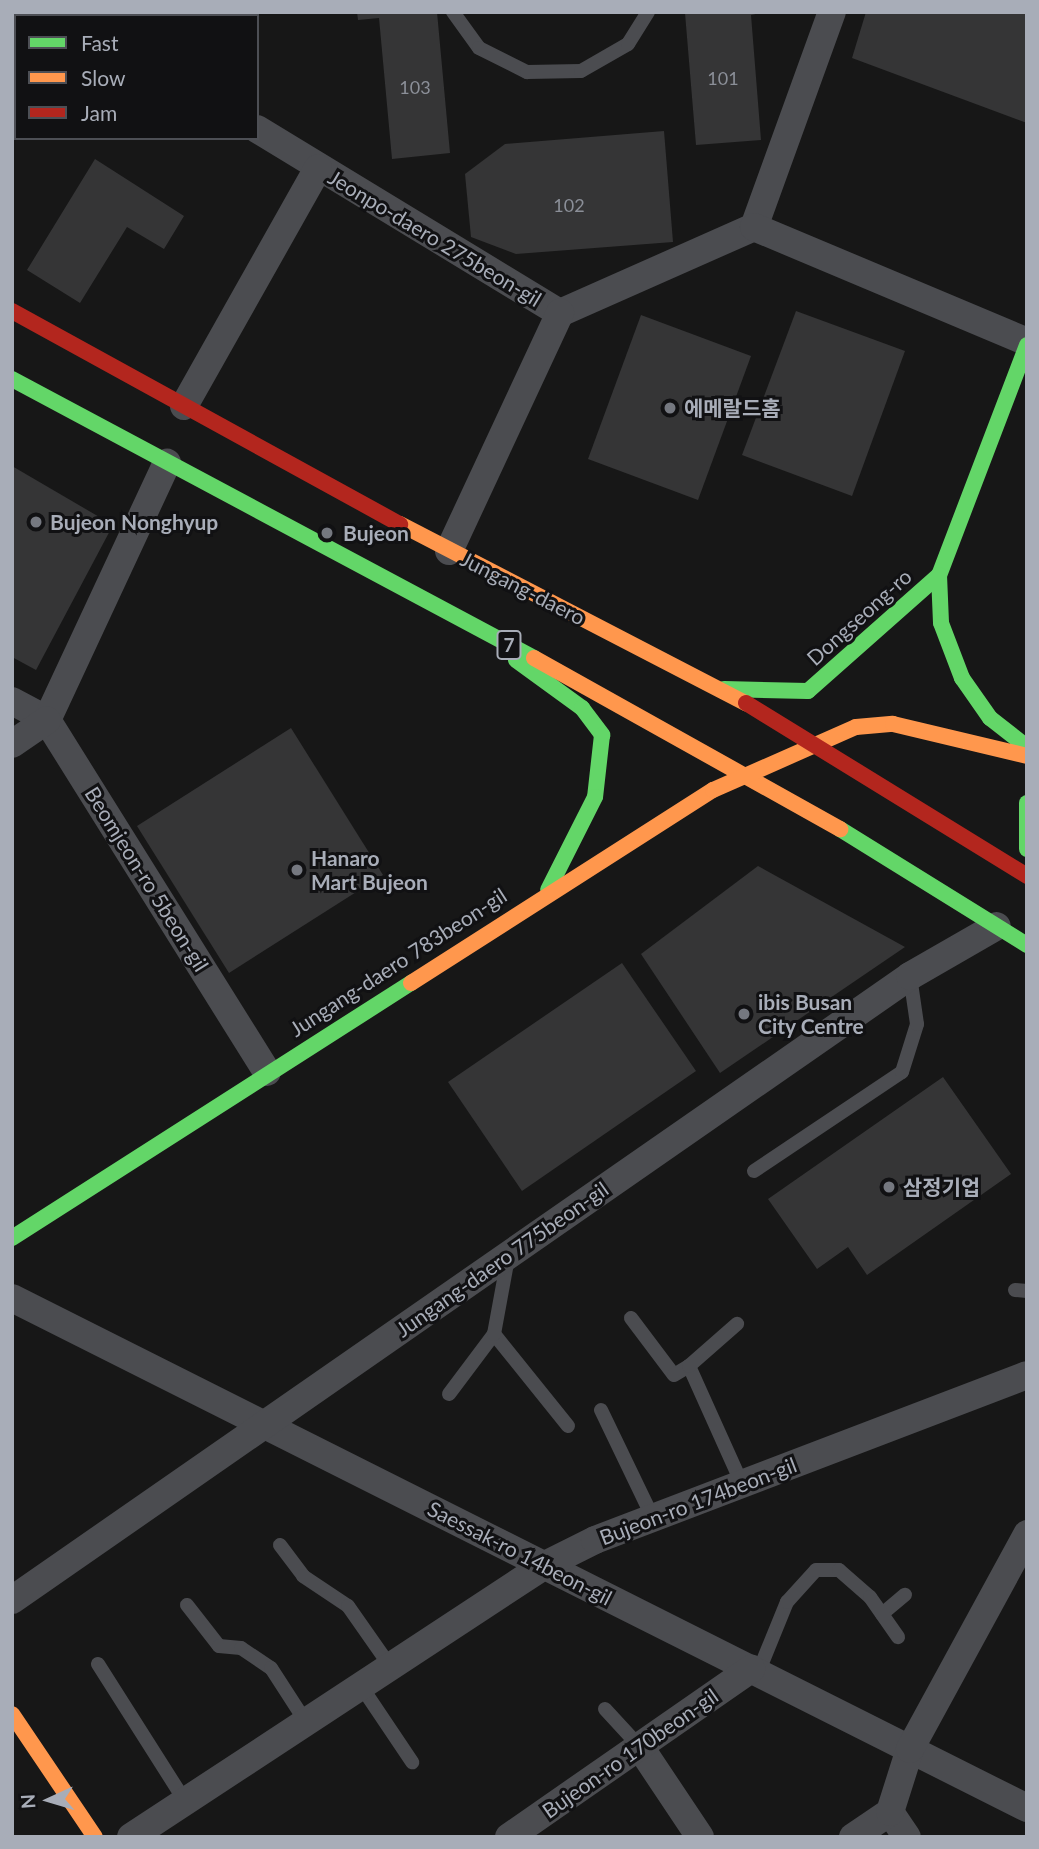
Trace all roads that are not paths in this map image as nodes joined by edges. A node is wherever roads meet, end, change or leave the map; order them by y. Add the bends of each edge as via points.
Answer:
1 (453, 12) edge
2 (648, 12) edge
3 (832, 12) edge
4 (259, 131) edge
5 (318, 168) junction
6 (754, 227) junction
7 (12, 311) edge
8 (560, 313) junction
9 (1027, 344) edge
10 (12, 379) edge
11 (184, 406) junction
12 (167, 463) junction
13 (449, 551) junction
14 (939, 575) junction
15 (489, 635) junction
16 (724, 689) junction
17 (12, 701) edge
18 (47, 720) junction
19 (819, 743) junction
20 (12, 744) edge
21 (1027, 747) edge
22 (1027, 756) edge
23 (750, 773) junction
24 (1027, 803) edge
25 (1027, 849) edge
26 (1027, 876) edge
27 (548, 891) junction
28 (997, 926) junction
29 (1027, 945) edge
30 (910, 976) junction
31 (267, 1072) junction
32 (754, 1171) dead end
33 (12, 1238) edge
34 (509, 1255) junction
35 (12, 1298) edge
36 (631, 1318) dead end
37 (737, 1324) dead end
38 (494, 1334) junction
39 (689, 1366) junction
40 (1027, 1376) edge
41 (449, 1394) dead end
42 (601, 1410) dead end
43 (262, 1423) junction
44 (568, 1426) dead end
45 (742, 1484) junction
46 (653, 1518) junction
47 (1027, 1534) edge
48 (280, 1545) dead end
49 (545, 1565) junction
50 (905, 1595) dead end
51 (12, 1600) edge
52 (187, 1605) dead end
53 (882, 1614) junction
54 (898, 1637) dead end
55 (98, 1664) dead end
56 (390, 1667) junction
57 (755, 1671) junction
58 (361, 1686) junction
59 (604, 1709) dead end
60 (12, 1714) edge
61 (306, 1722) junction
62 (640, 1747) junction
63 (910, 1749) junction
64 (412, 1762) dead end
65 (185, 1801) junction
66 (1027, 1808) edge
67 (890, 1812) junction
68 (95, 1837) edge
69 (131, 1837) edge
70 (509, 1837) edge
71 (700, 1837) edge
72 (853, 1837) edge
73 (907, 1837) edge

1 - 2 lane via 479,48 527,72 581,71 628,44
3 - 6 street
4 - 5 street, Jeonpo-daero 275beon-gil
5 - 8 street, Jeonpo-daero 275beon-gil
5 - 11 street
6 - 8 street, Jeonpo-daero 275beon-gil
6 - 9 street
7 - 11 main road, Jungang-daero
8 - 13 street
9 - 14 main road, Dongseong-ro
10 - 12 main road, 7
11 - 13 main road, Jungang-daero
12 - 15 main road, 7
12 - 18 street
13 - 16 main road, Jungang-daero
14 - 16 main road, Dongseong-ro via 808,691
14 - 21 main road, Dongseong-ro via 941,623 962,678 990,718
15 - 23 main road, 7
15 - 27 main road via 582,708 602,735 595,797
16 - 19 main road, Jungang-daero
17 - 18 street, Beomjeon-ro 5beon-gil
18 - 20 street
18 - 31 street, Beomjeon-ro 5beon-gil
19 - 22 main road, Jungang-daero 783beon-gil via 856,727 893,724
19 - 23 main road, Jungang-daero 783beon-gil
19 - 26 main road, Jungang-daero
23 - 27 main road, Jungang-daero 783beon-gil via 682,806
23 - 28 main road, 7
24 - 25 main road
27 - 31 main road, Jungang-daero 783beon-gil
28 - 29 main road, 7
28 - 30 street, Jungang-daero 775beon-gil
30 - 32 lane via 917,1024 902,1072
30 - 34 street, Jungang-daero 775beon-gil
31 - 33 main road, Jungang-daero 783beon-gil
34 - 38 lane
34 - 43 street, Jungang-daero 775beon-gil
35 - 43 street, Saessak-ro 14beon-gil
36 - 39 lane via 674,1375
37 - 39 lane
38 - 41 lane
38 - 44 lane
39 - 45 lane
40 - 45 street, Bujeon-ro 174beon-gil
42 - 46 lane
43 - 49 street, Saessak-ro 14beon-gil
43 - 51 street, Jungang-daero 775beon-gil
45 - 46 street, Bujeon-ro 174beon-gil
46 - 49 street, Bujeon-ro 174beon-gil
47 - 63 street
48 - 56 lane via 303,1576 348,1606
49 - 56 street, Bujeon-ro 174beon-gil
49 - 57 street, Saessak-ro 14beon-gil
50 - 53 lane
52 - 61 lane via 219,1646 242,1648 271,1668
53 - 54 lane
53 - 57 lane via 839,1570 816,1570 787,1602
55 - 65 lane
56 - 58 street, Bujeon-ro 174beon-gil
57 - 62 street, Bujeon-ro 170beon-gil
57 - 63 street, Saessak-ro 14beon-gil
58 - 61 street, Bujeon-ro 174beon-gil
58 - 64 lane
59 - 62 lane
60 - 68 main road
61 - 65 street, Bujeon-ro 174beon-gil
62 - 70 street, Bujeon-ro 170beon-gil
62 - 71 street
63 - 66 street, Saessak-ro 14beon-gil
63 - 67 street
65 - 69 street, Bujeon-ro 174beon-gil
67 - 72 street
67 - 73 street

